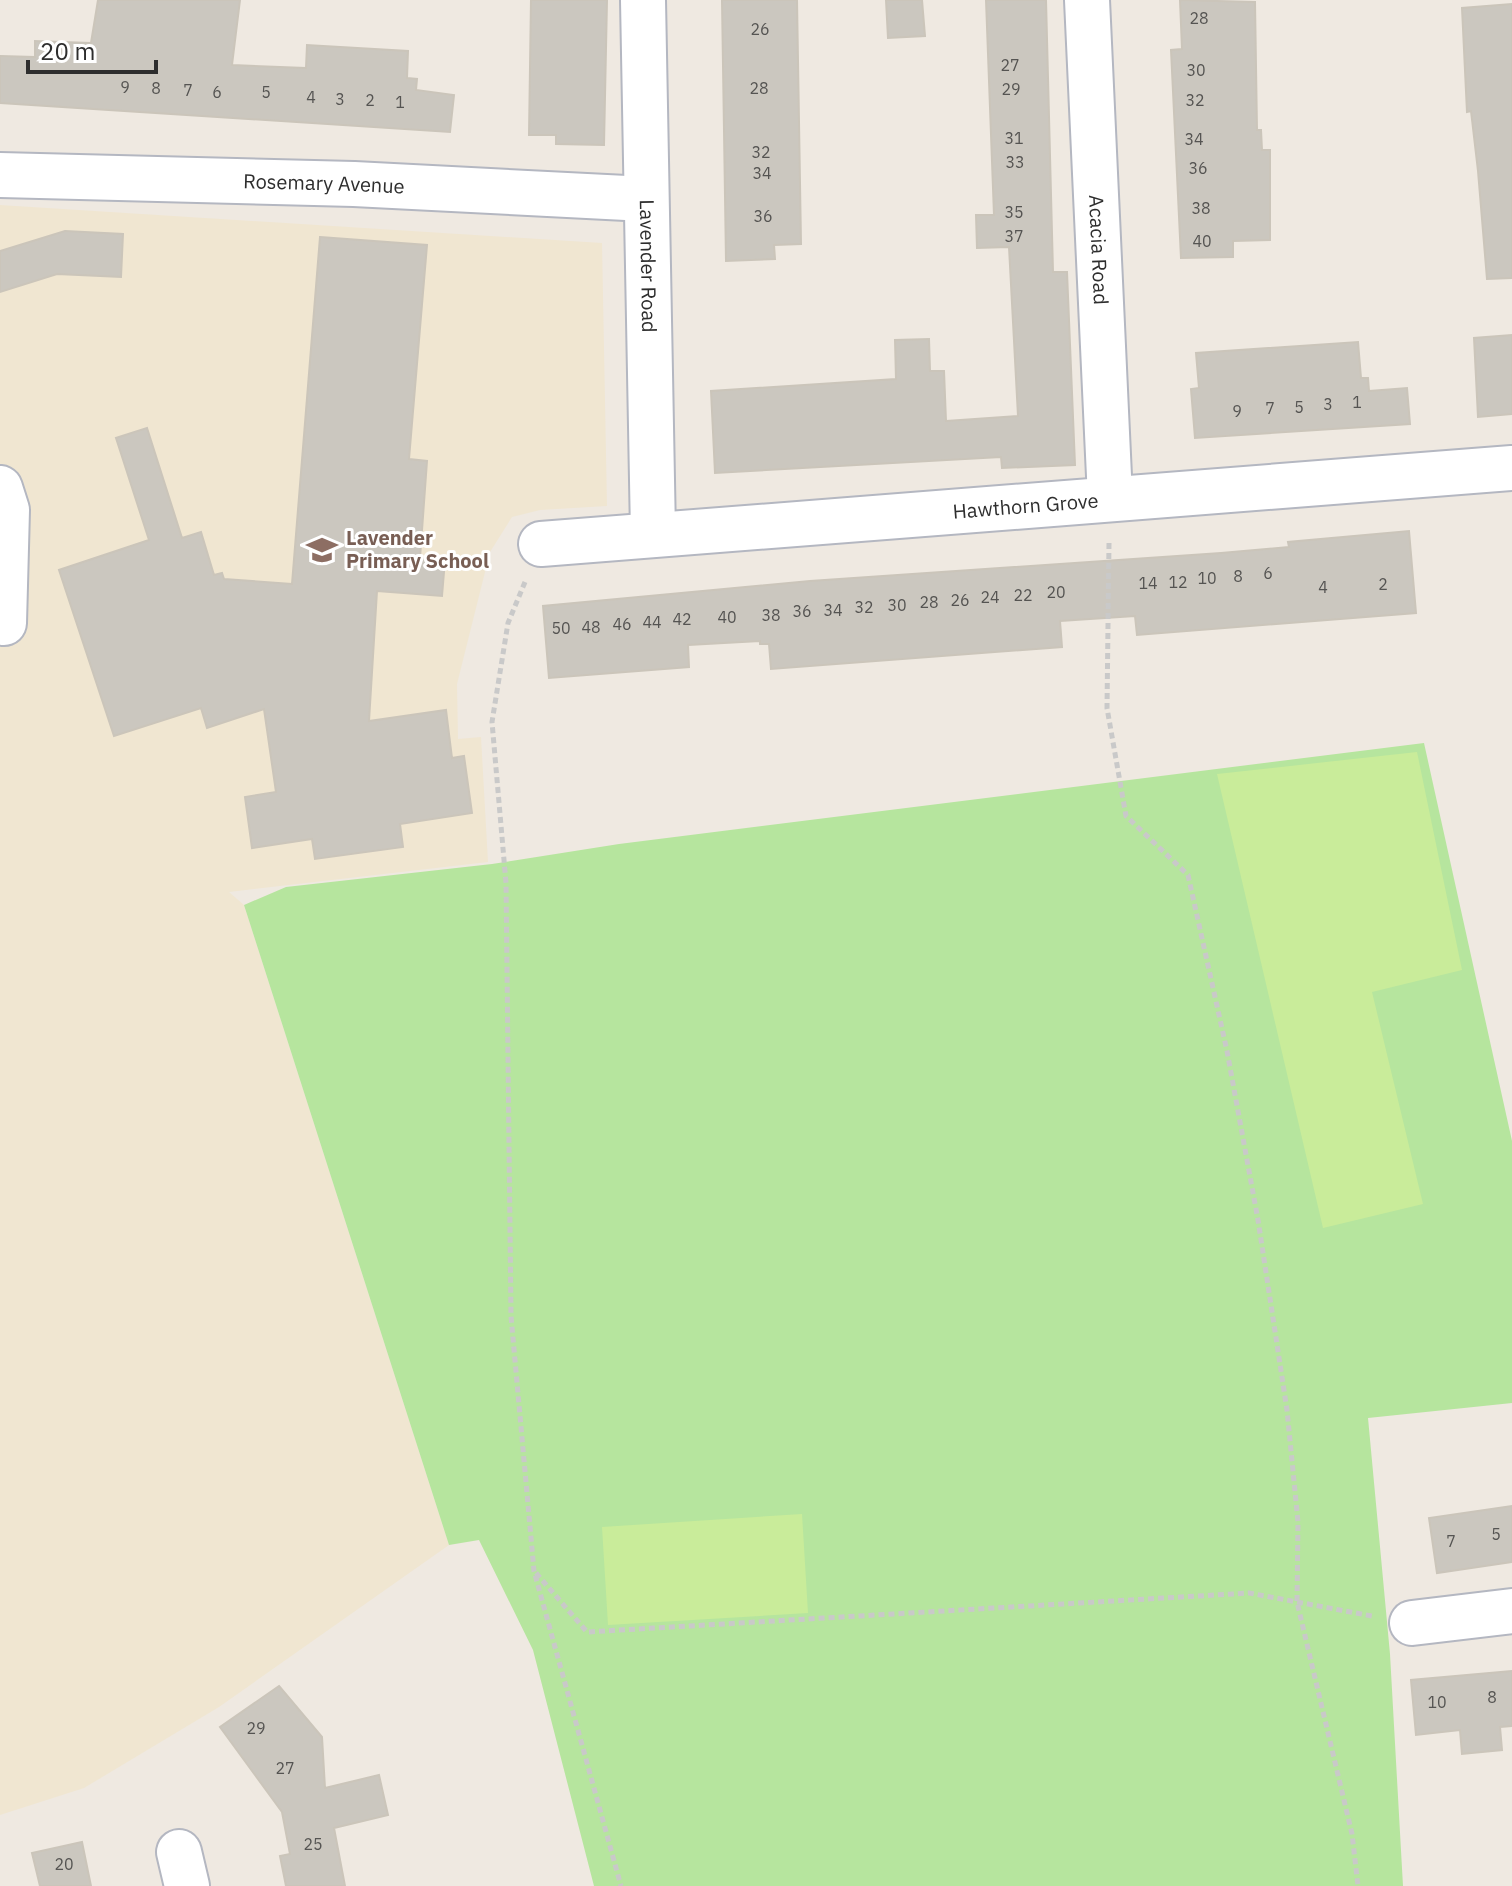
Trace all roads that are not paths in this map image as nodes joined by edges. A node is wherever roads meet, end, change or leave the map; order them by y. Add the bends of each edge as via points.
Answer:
1 (643, 0) edge
2 (1087, 0) edge
3 (0, 175) edge
4 (646, 199) junction
5 (1512, 468) edge
6 (0, 488) edge
7 (1110, 498) junction
8 (653, 533) junction
9 (541, 544) road end
10 (4, 623) dead end
11 (1512, 1611) edge
12 (1412, 1623) road end

1 - 4 street, Lavender Road
2 - 7 street, Acacia Road
3 - 4 street, Rosemary Avenue via 354,184
4 - 8 street, Lavender Road
5 - 7 street, Hawthorn Grove
6 - 10 street via 7,510
7 - 8 street, Hawthorn Grove
8 - 9 street, Hawthorn Grove
11 - 12 street

